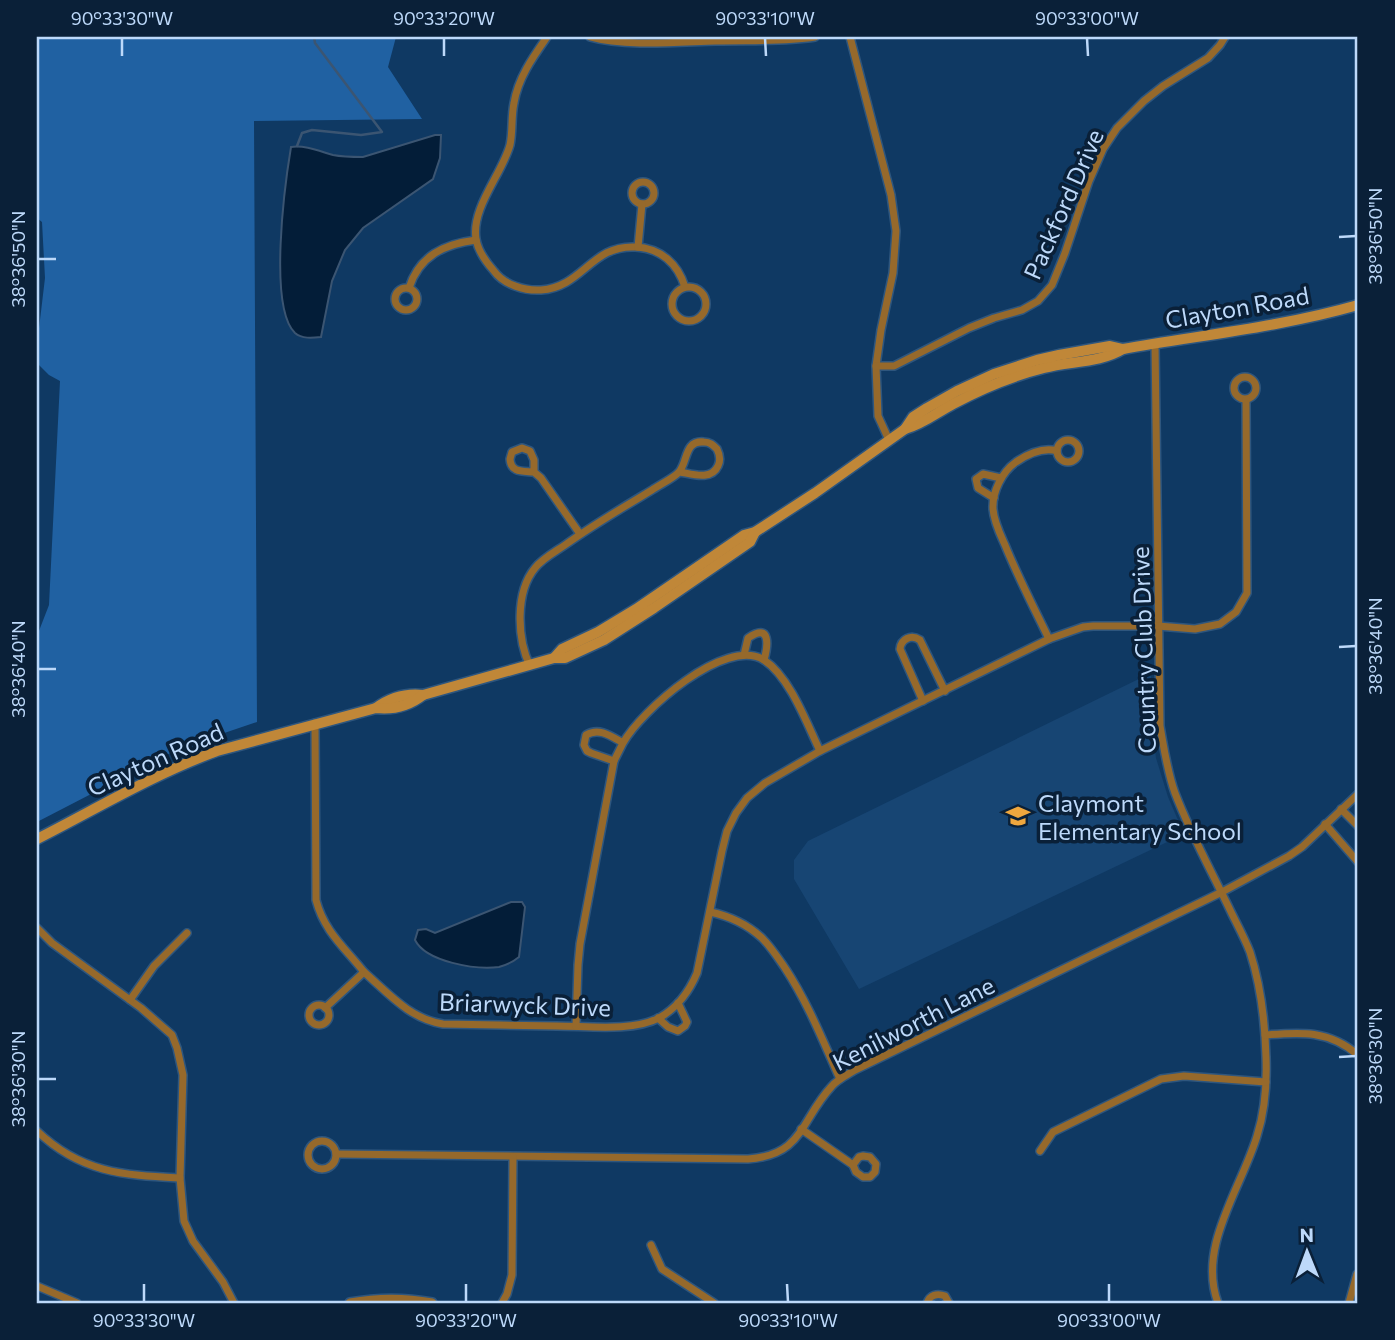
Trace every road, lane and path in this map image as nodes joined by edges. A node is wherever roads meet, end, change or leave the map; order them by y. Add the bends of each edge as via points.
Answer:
1 (547, 37) edge
2 (590, 37) edge
3 (815, 37) edge
4 (850, 37) edge
5 (1225, 37) edge
6 (642, 204) dead end
7 (476, 240) junction
8 (638, 247) junction
9 (685, 287) junction
10 (409, 288) dead end
11 (1358, 305) edge
12 (1155, 343) junction
13 (876, 366) junction
14 (1246, 400) dead end
15 (889, 440) junction
16 (1057, 451) dead end
17 (534, 472) dead end
18 (680, 472) junction
19 (1001, 478) junction
20 (994, 498) junction
21 (580, 534) junction
22 (1158, 626) junction
23 (1049, 639) junction
24 (744, 655) junction
25 (764, 660) junction
26 (530, 666) junction
27 (946, 691) junction
28 (923, 701) junction
29 (315, 723) junction
30 (623, 743) junction
31 (820, 751) junction
32 (614, 761) junction
33 (1358, 794) edge
34 (1341, 809) junction
35 (1325, 824) junction
36 (1358, 826) edge
37 (37, 839) edge
38 (1358, 862) edge
39 (1222, 892) junction
40 (710, 912) junction
41 (37, 928) edge
42 (187, 933) dead end
43 (364, 972) junction
44 (130, 1000) junction
45 (678, 1003) junction
46 (325, 1008) dead end
47 (658, 1018) junction
48 (576, 1026) junction
49 (1265, 1035) junction
50 (1358, 1055) edge
51 (840, 1079) junction
52 (1266, 1082) junction
53 (802, 1129) junction
54 (37, 1131) edge
55 (1040, 1151) dead end
56 (336, 1154) dead end
57 (513, 1157) junction
58 (853, 1165) dead end
59 (180, 1178) junction
60 (651, 1245) dead end
61 (1357, 1274) edge
62 (37, 1286) edge
63 (77, 1303) edge
64 (234, 1303) edge
65 (350, 1303) edge
66 (432, 1303) edge
67 (502, 1303) edge
68 (714, 1303) edge
69 (927, 1303) edge
70 (949, 1303) edge
71 (1218, 1303) edge
72 (1349, 1303) edge

1 - 7 street via 516,93 510,144 481,207
2 - 3 street via 662,42
4 - 13 street via 896,231
5 - 13 street, Packford Drive via 1208,58 1163,86 1117,128 1089,181 1052,285 1038,302 969,328 894,366
6 - 8 street
7 - 8 street via 498,277 540,290 571,281 612,249
7 - 10 street via 433,254 420,265
8 - 9 street via 668,259
9 - 9 street via 671,304 682,320 695,320 704,312 706,301 700,290
11 - 12 main road, Clayton Road via 1282,323
12 - 15 main road, Clayton Road via 1044,368 996,384
12 - 22 street, Country Club Drive
13 - 15 street via 878,416
14 - 22 street, Briarwyck Drive via 1247,593 1236,611 1220,624 1195,629
15 - 26 main road, Clayton Road via 629,625 572,656
16 - 19 street via 1027,456
17 - 21 street
18 - 18 street via 711,474 720,461 717,449 707,442 694,444
18 - 21 street
19 - 20 street
19 - 20 street via 983,474 976,479 978,488
20 - 23 street via 995,521
21 - 26 street via 544,559 528,580 520,621
22 - 23 street, Briarwyck Drive via 1083,627
22 - 39 street, Country Club Drive via 1160,726 1167,768
23 - 27 street, Briarwyck Drive
24 - 25 street
24 - 25 street via 748,638 762,635 768,645
24 - 30 street via 714,663 668,694 630,730
25 - 31 street via 788,685
26 - 29 main road, Clayton Road via 423,695 390,709 376,708
27 - 28 street, Briarwyck Drive
27 - 28 street via 920,640 906,638 900,649
28 - 31 street, Briarwyck Drive
29 - 37 main road, Clayton Road via 193,760
29 - 43 street, Briarwyck Drive via 316,900 334,938
30 - 32 street
30 - 32 street via 600,731 589,732 585,738 587,751
31 - 40 street, Briarwyck Drive via 765,783 736,813 727,831
32 - 48 street via 580,944
33 - 34 street, Kenilworth Lane
34 - 35 street, Kenilworth Lane
34 - 36 street
35 - 38 street
35 - 39 street, Kenilworth Lane via 1290,856
39 - 49 street, Country Club Drive via 1249,950
39 - 51 street, Kenilworth Lane
40 - 45 street, Briarwyck Drive via 697,973
40 - 51 street via 752,930 775,953 800,991
41 - 44 street
42 - 44 street via 154,966
43 - 46 street
43 - 48 street, Briarwyck Drive via 403,1007 433,1023
44 - 59 street via 172,1035 177,1048 183,1075
45 - 47 street, Briarwyck Drive
45 - 47 street, Briarwyck Drive via 687,1023 681,1030
47 - 48 street, Briarwyck Drive via 636,1025
49 - 50 street via 1322,1035
49 - 52 street, Country Club Drive
51 - 53 street, Kenilworth Lane
52 - 55 street via 1184,1076 1161,1079 1053,1132
52 - 71 street, Country Club Drive via 1257,1136 1215,1247 1212,1271
53 - 57 street, Kenilworth Lane via 790,1145 759,1158
53 - 58 street
54 - 59 street via 66,1153 105,1171
56 - 57 street, Kenilworth Lane
57 - 67 street via 512,1275
59 - 64 street via 188,1231
60 - 68 street via 662,1269
61 - 72 street
62 - 63 street
65 - 66 street via 397,1299
69 - 70 street via 938,1294

